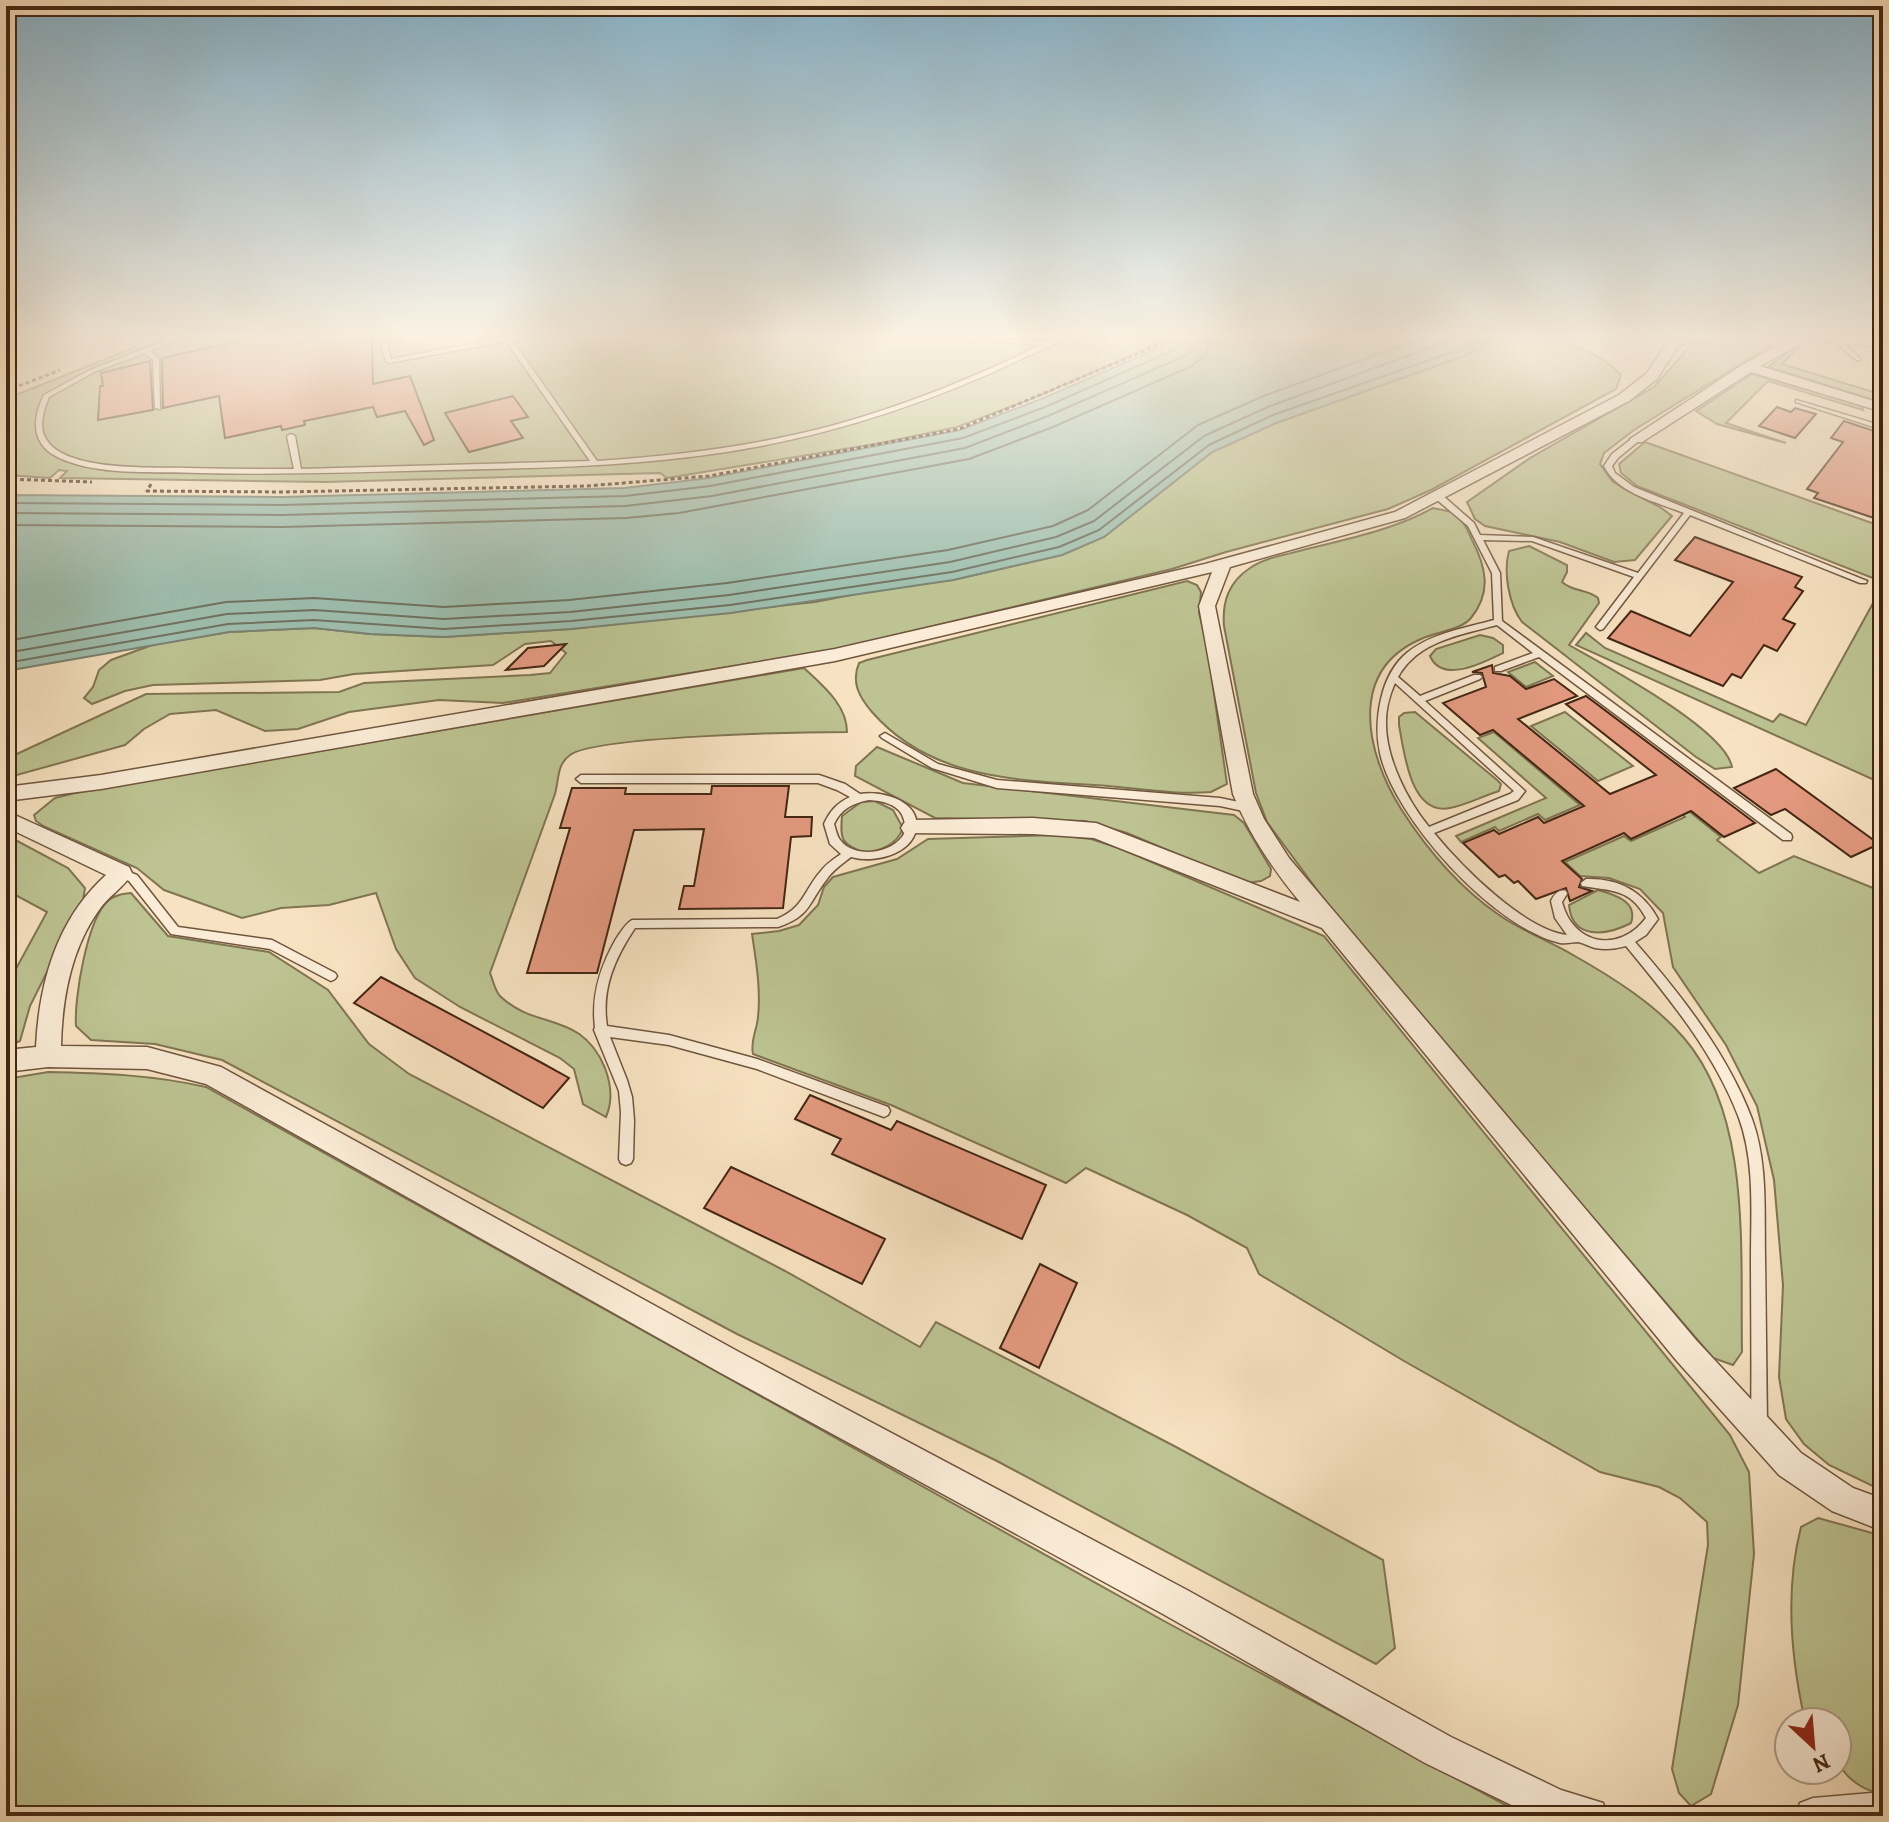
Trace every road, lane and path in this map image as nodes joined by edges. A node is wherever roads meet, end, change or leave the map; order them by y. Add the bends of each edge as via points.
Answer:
1 (36, 420) edge
2 (565, 420) edge
3 (854, 420) edge
4 (1583, 420) edge
5 (1667, 420) edge
6 (1858, 420) edge
7 (1861, 421) joint
8 (1883, 428) edge
9 (291, 436) dead end
10 (1637, 439) joint
11 (596, 464) junction
12 (298, 472) junction
13 (6, 479) edge
14 (93, 482) dead end
15 (137, 483) dead end
16 (151, 484) dead end
17 (1439, 497) junction
18 (1688, 513) junction
19 (1478, 537) junction
20 (1223, 564) junction
21 (1639, 576) junction
22 (1863, 581) dead end
23 (1498, 622) junction
24 (1600, 627) dead end
25 (1541, 653) junction
26 (1498, 669) dead end
27 (1393, 677) junction
28 (1477, 677) dead end
29 (1420, 699) junction
30 (885, 736) dead end
31 (581, 779) dead end
32 (6, 794) edge
33 (858, 798) junction
34 (1248, 808) junction
35 (6, 818) edge
36 (911, 828) junction
37 (1427, 832) junction
38 (1787, 837) dead end
39 (849, 853) junction
40 (121, 873) junction
41 (1586, 883) dead end
42 (1562, 894) dead end
43 (1328, 921) junction
44 (1577, 938) junction
45 (1628, 941) junction
46 (331, 976) dead end
47 (600, 1030) junction
48 (48, 1056) junction
49 (6, 1061) edge
50 (884, 1111) dead end
51 (626, 1159) dead end
52 (1759, 1430) junction
53 (1883, 1515) edge
54 (1883, 1810) edge
55 (1590, 1816) edge
56 (1813, 1816) edge

1 - 12 lane via 40,437 55,452 78,462
2 - 11 lane
3 - 11 lane via 817,432 679,457
4 - 17 street
5 - 10 street
6 - 7 lane
7 - 8 lane
9 - 12 lane
10 - 18 lane via 1615,456 1608,466 1612,474 1631,489
11 - 12 lane
13 - 14 path
15 - 16 path
17 - 19 lane
17 - 20 street via 1400,515
18 - 21 lane
18 - 22 lane
19 - 21 lane via 1533,539
19 - 23 lane via 1496,573
20 - 32 street via 835,655
20 - 34 street via 1207,606
21 - 24 lane
23 - 25 lane
23 - 27 lane via 1450,635 1412,653
25 - 26 lane
25 - 38 lane
27 - 29 lane
27 - 37 lane via 1380,707 1383,749
28 - 29 lane
29 - 37 lane via 1520,791
30 - 34 lane via 935,766 997,784
31 - 33 lane via 819,779
33 - 36 lane via 880,797 900,805
33 - 39 lane via 839,808 829,824 833,840
34 - 43 street via 1281,864
35 - 40 street
36 - 39 lane via 903,844 883,855
36 - 43 street via 1096,831
37 - 44 lane via 1458,870 1504,911 1558,938
39 - 47 lane via 828,870 794,918 778,923 632,924 613,951 599,989
40 - 46 lane via 133,878 175,931 272,945
40 - 48 street via 91,903 70,940 55,988
41 - 45 lane via 1614,885 1648,910 1648,928
42 - 44 lane via 1557,911
43 - 52 street via 1686,1350
44 - 45 lane via 1597,945
45 - 52 lane via 1711,1051 1746,1121 1758,1220
47 - 50 lane via 669,1040 757,1064
47 - 51 lane via 626,1096
48 - 49 street
48 - 55 street via 147,1058 212,1075 1438,1750 1557,1808
52 - 53 street via 1790,1464 1843,1500
54 - 56 street

